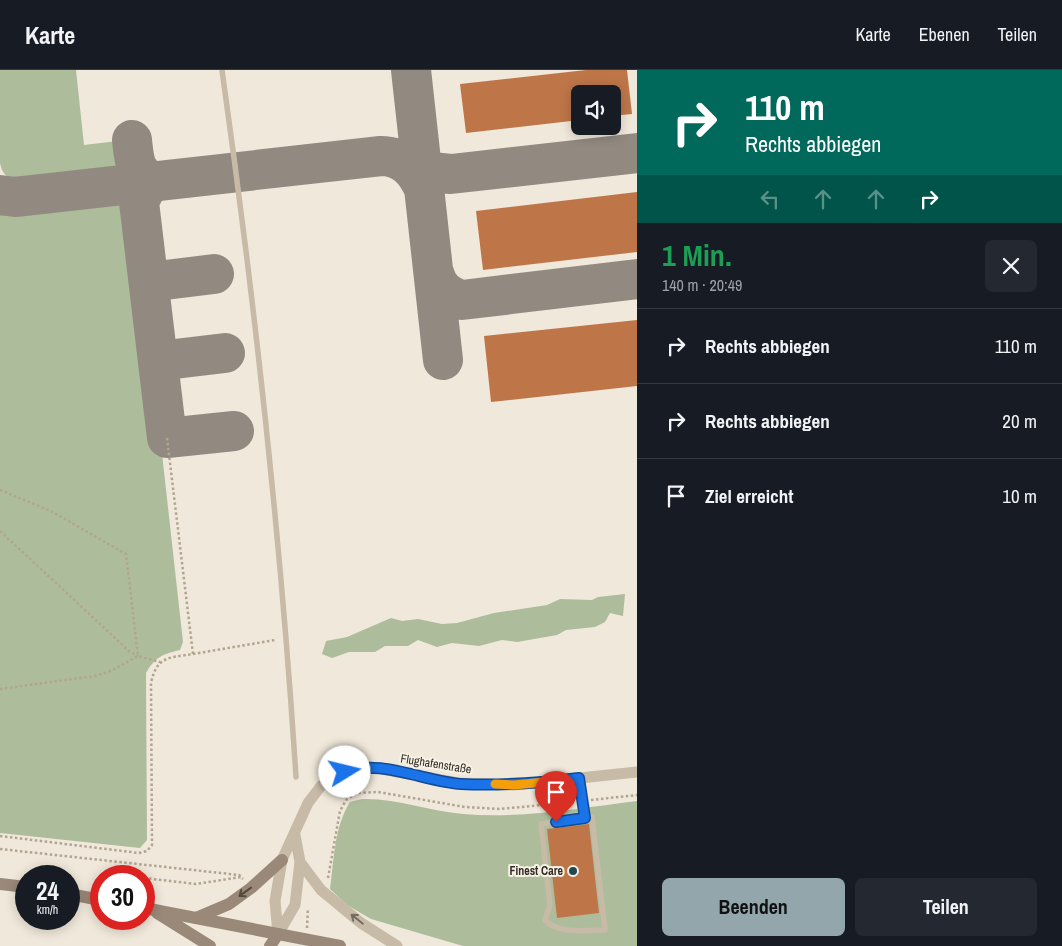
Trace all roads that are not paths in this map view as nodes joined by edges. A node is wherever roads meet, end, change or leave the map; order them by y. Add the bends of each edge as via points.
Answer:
1 (222, 70) edge
2 (637, 772) edge
3 (296, 777) dead end
4 (579, 778) junction
5 (585, 818) junction
6 (295, 834) junction
7 (282, 860) junction
8 (300, 862) junction
9 (0, 884) edge
10 (15, 886) edge
11 (155, 910) edge
12 (155, 914) edge
13 (196, 918) junction
14 (279, 940) edge
15 (210, 946) edge
16 (270, 946) edge
17 (340, 946) edge
18 (397, 946) edge

1 - 3 lane via 237,172 287,638
2 - 4 street, Flughafenstraße
4 - 5 lane
4 - 6 street, Flughafenstraße via 514,785 458,784 376,768 354,768 320,786 308,803
5 - 5 lane via 592,817 606,930 562,929 545,920 550,905 541,824
6 - 7 street, Flughafenstraße
6 - 8 street
7 -> 13 main road via 229,904
7 - 14 street, Flughafenstraße via 275,901
8 - 14 street via 296,905
18 -> 8 street via 361,923 321,890
9 - 10 main road
11 - 13 main road
12 - 15 main road
13 - 14 main road
14 - 16 main road
14 - 17 main road via 305,940

